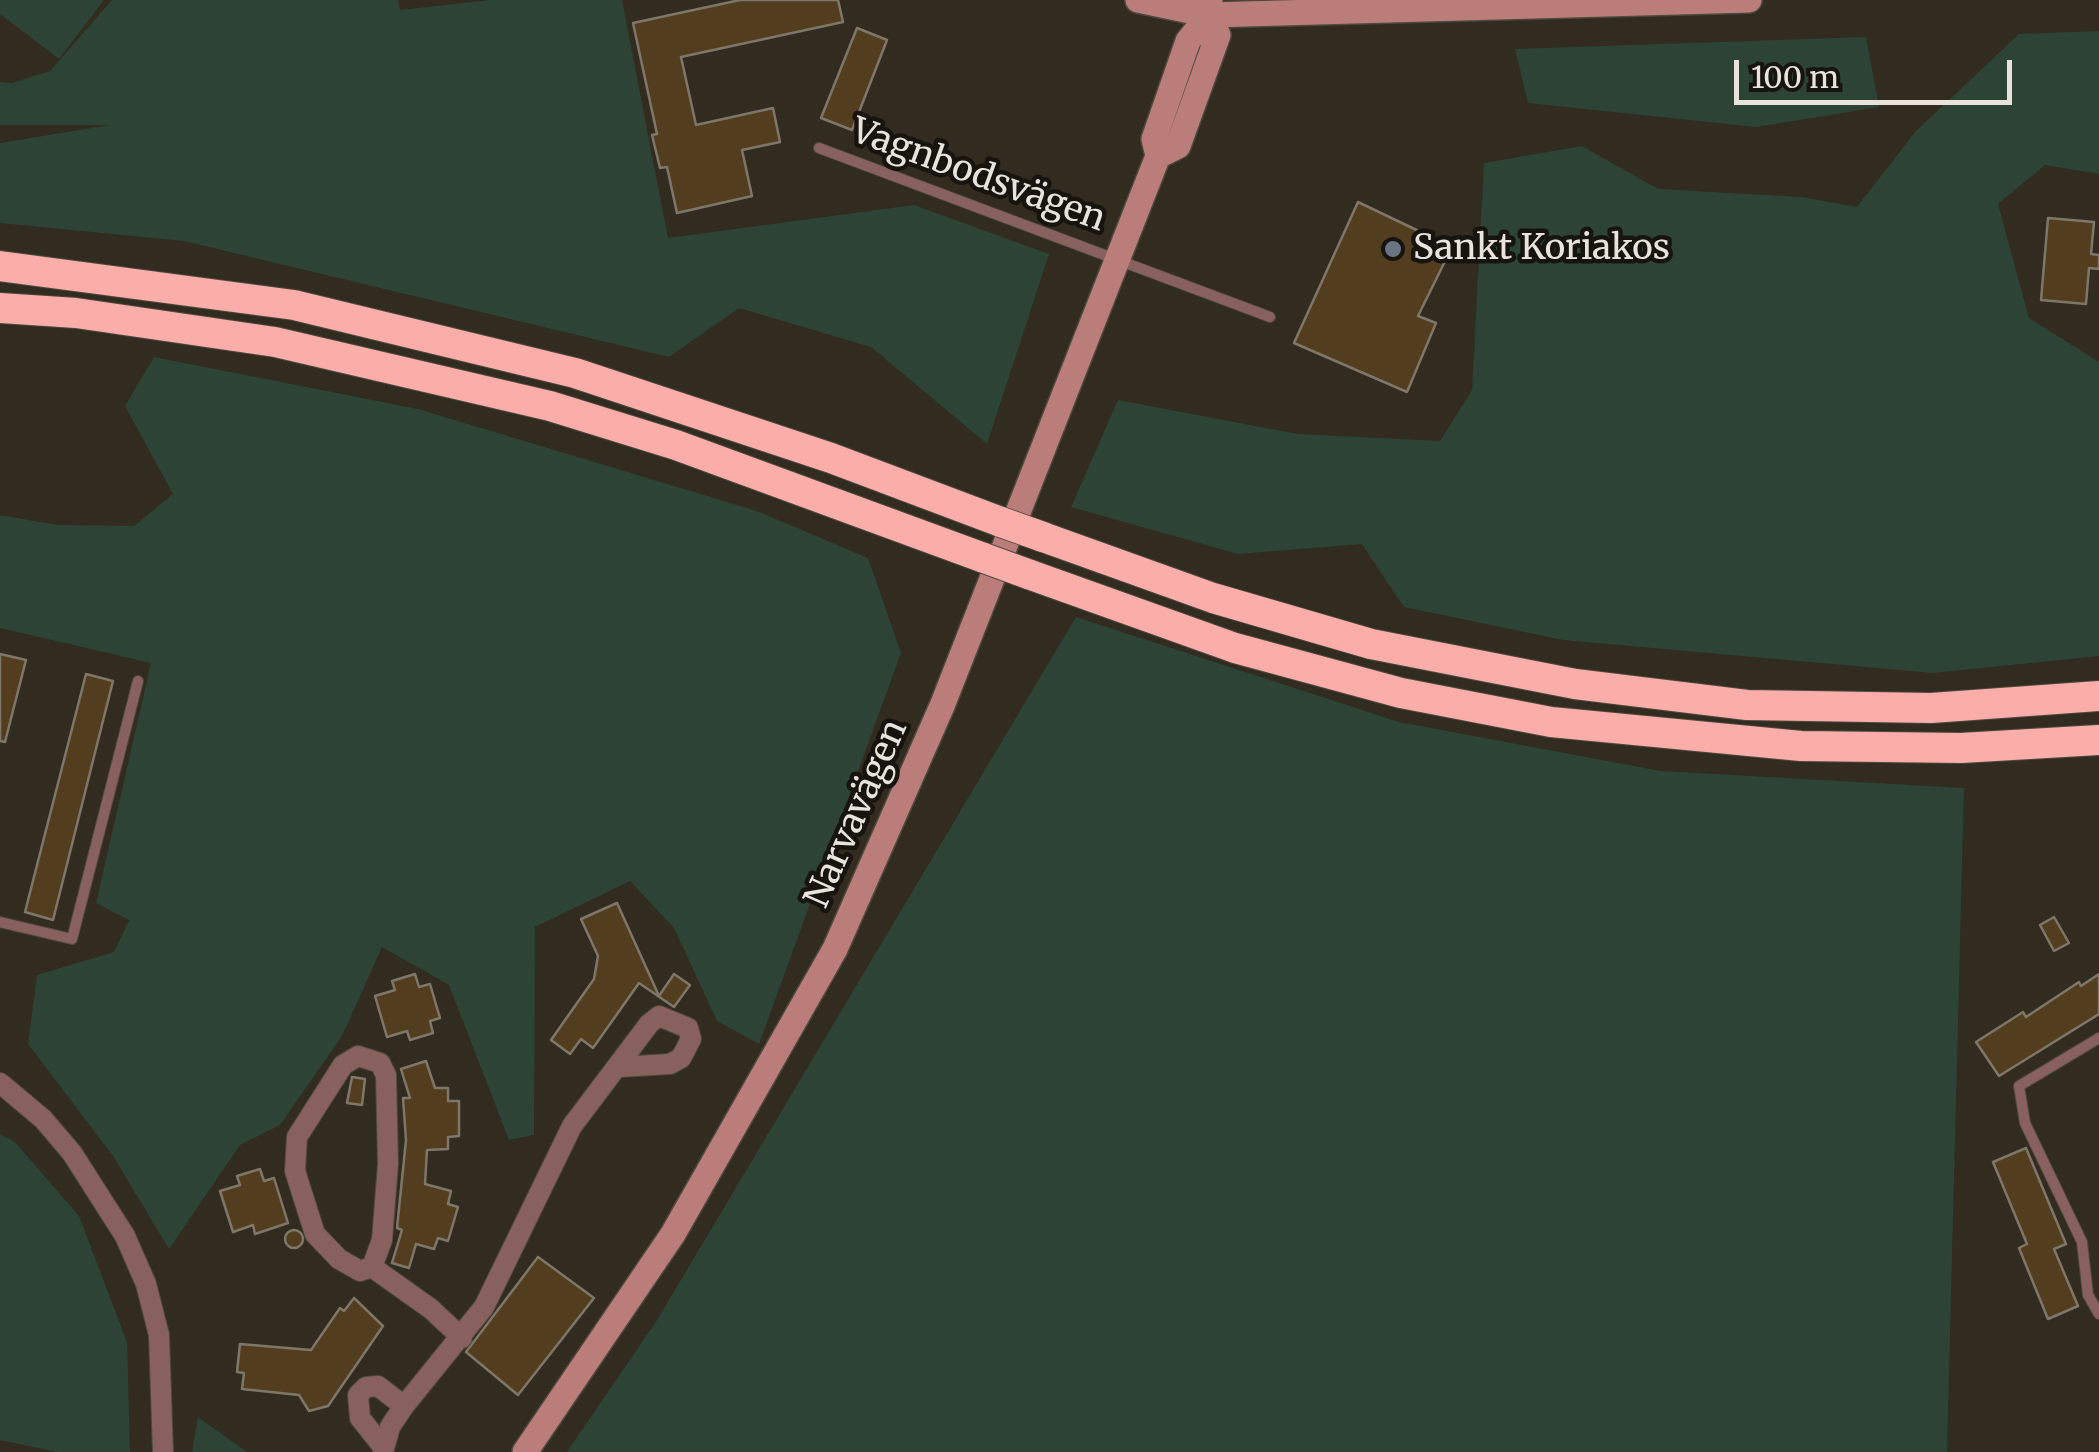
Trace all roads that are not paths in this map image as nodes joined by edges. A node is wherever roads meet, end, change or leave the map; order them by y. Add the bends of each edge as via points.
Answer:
1 (1749, 0) edge
2 (1144, 2) edge
3 (1560, 4) edge
4 (1209, 8) edge
5 (1180, 61) junction
6 (819, 148) dead end
7 (1158, 156) junction
8 (1117, 257) junction
9 (0, 266) edge
10 (0, 308) edge
11 (1270, 316) dead end
12 (138, 682) dead end
13 (2099, 696) edge
14 (2099, 740) edge
15 (0, 922) edge
16 (2099, 1038) edge
17 (620, 1067) dead end
18 (0, 1083) edge
19 (372, 1267) junction
20 (2098, 1308) edge
21 (462, 1338) junction
22 (404, 1406) junction
23 (384, 1450) edge
24 (162, 1452) edge
25 (526, 1452) edge

1 - 3 main road
2 - 4 main road
2 - 5 main road via 1174,32
3 - 4 main road
4 - 5 main road, Narvavägen
4 - 7 main road, Narvavägen via 1218,35 1178,146
5 - 7 main road, Narvavägen via 1154,139
6 - 8 lane, Vagnbodsvägen
7 - 8 main road, Narvavägen
8 - 11 lane, Vagnbodsvägen
8 - 25 main road, Narvavägen via 942,706 835,949 674,1234
9 - 13 highway, bridge via 294,305 575,373 814,452 1212,598 1371,644 1575,684 1747,705 1932,708
10 - 14 highway, bridge via 274,342 550,406 676,445 1235,648 1401,692 1551,722 1801,746 1961,748
12 - 15 lane via 72,939
16 - 20 lane via 2019,1086 2024,1123 2082,1242 2088,1295
17 - 21 street via 572,1126
18 - 24 street via 72,1153 140,1271 159,1335
19 - 19 street via 382,1240 388,1164 386,1075 380,1063 358,1056 343,1065 297,1138 294,1156 315,1234 339,1260 360,1271
19 - 21 street
21 - 22 street
22 - 23 street
22 - 23 street via 378,1386 358,1395 360,1418

